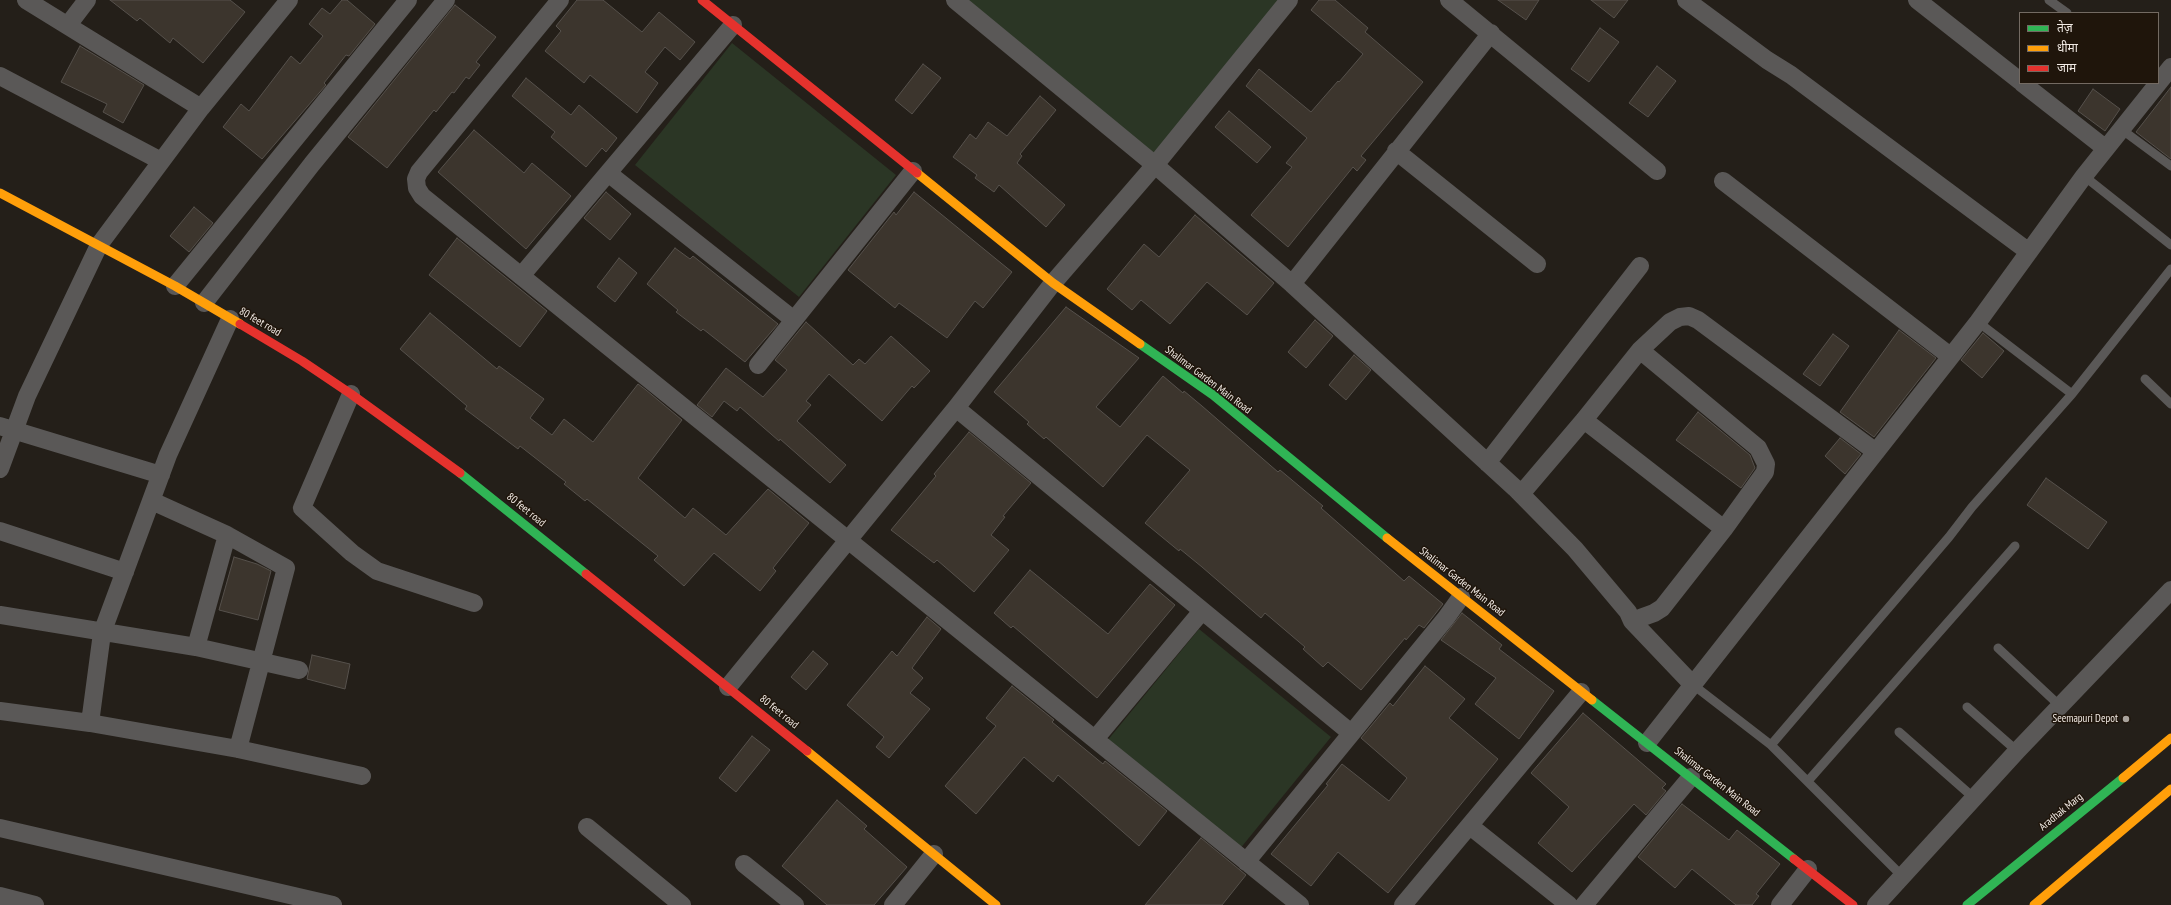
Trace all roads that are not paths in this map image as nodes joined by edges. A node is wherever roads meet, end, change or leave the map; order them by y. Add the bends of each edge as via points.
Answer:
1 (26, 0) edge
2 (87, 0) edge
3 (289, 0) edge
4 (408, 0) edge
5 (446, 0) edge
6 (560, 0) edge
7 (702, 0) edge
8 (955, 0) edge
9 (1288, 0) edge
10 (1450, 0) edge
11 (1686, 0) edge
12 (1917, 0) edge
13 (2049, 0) edge
14 (2066, 12) edge
15 (68, 25) junction
16 (733, 25) junction
17 (1491, 33) junction
18 (0, 76) edge
19 (2165, 78) edge
20 (2019, 80) edge
21 (2024, 84) edge
22 (201, 108) junction
23 (2121, 129) junction
24 (2105, 148) junction
25 (1396, 151) junction
26 (161, 160) junction
27 (1155, 165) junction
28 (2171, 166) edge
29 (913, 170) junction
30 (1657, 171) dead end
31 (608, 173) junction
32 (2084, 176) junction
33 (1723, 181) dead end
34 (0, 193) edge
35 (99, 245) junction
36 (2171, 245) edge
37 (2029, 252) junction
38 (1537, 264) dead end
39 (1640, 266) dead end
40 (2171, 270) edge
41 (521, 276) junction
42 (1052, 283) junction
43 (1292, 284) junction
44 (175, 286) junction
45 (204, 303) junction
46 (230, 319) junction
47 (794, 320) junction
48 (1978, 322) junction
49 (1640, 350) junction
50 (1950, 356) junction
51 (758, 365) dead end
52 (2145, 379) dead end
53 (351, 394) junction
54 (2072, 394) junction
55 (2171, 404) edge
56 (956, 408) junction
57 (1584, 420) junction
58 (7, 428) edge
59 (1876, 452) junction
60 (1487, 463) junction
61 (0, 469) edge
62 (161, 475) junction
63 (1521, 494) junction
64 (152, 501) junction
65 (1724, 529) junction
66 (0, 531) edge
67 (227, 535) junction
68 (848, 540) junction
69 (2015, 546) dead end
70 (125, 572) junction
71 (2171, 590) edge
72 (1461, 596) junction
73 (474, 603) dead end
74 (1202, 611) junction
75 (0, 615) edge
76 (1632, 621) junction
77 (102, 633) junction
78 (196, 647) junction
79 (1998, 648) dead end
80 (261, 662) junction
81 (299, 670) dead end
82 (1692, 684) junction
83 (728, 687) junction
84 (1581, 692) junction
85 (2060, 706) junction
86 (1967, 707) dead end
87 (0, 711) edge
88 (90, 723) junction
89 (1899, 732) dead end
90 (1351, 733) junction
91 (2171, 738) edge
92 (1095, 739) junction
93 (1646, 743) junction
94 (1771, 745) junction
95 (238, 749) junction
96 (2017, 751) junction
97 (362, 776) dead end
98 (1691, 777) junction
99 (1808, 781) junction
100 (2171, 790) edge
101 (1974, 798) junction
102 (1470, 826) junction
103 (587, 827) dead end
104 (0, 828) edge
105 (934, 854) junction
106 (1246, 862) junction
107 (744, 864) dead end
108 (1808, 869) junction
109 (1902, 876) junction
110 (0, 896) edge
111 (35, 905) edge
112 (333, 905) edge
113 (682, 905) edge
114 (795, 905) edge
115 (893, 905) edge
116 (996, 905) edge
117 (1300, 905) edge
118 (1403, 905) edge
119 (1569, 905) edge
120 (1584, 905) edge
121 (1780, 905) edge
122 (1853, 905) edge
123 (1876, 905) edge
124 (1966, 905) edge
125 (2034, 905) edge

1 - 15 street
2 - 15 street
3 - 22 street
4 - 44 street
5 - 45 street via 312,164
6 - 41 street via 418,172 416,179 417,188 422,196
7 - 16 street, Shalimar Garden Main Road
8 - 27 street
9 - 27 street
10 - 17 street
11 - 37 street via 1767,60 1792,75
12 - 20 street
13 - 14 lane
15 - 22 street
16 - 29 street, Shalimar Garden Main Road
16 - 31 street
17 - 25 street
17 - 30 street
18 - 26 street
19 - 23 street
21 - 24 street
22 - 26 street
23 - 24 street
23 - 28 lane
24 - 32 street
25 - 38 street
25 - 43 street
26 - 35 street
27 - 42 street
27 - 43 street
29 - 42 street, Shalimar Garden Main Road
29 - 47 street
31 - 41 street
31 - 47 street
32 - 36 lane
32 - 37 street
33 - 50 street
34 - 35 street, 80 feet road
35 - 44 street, 80 feet road
35 - 58 street via 27,396
37 - 48 street
39 - 60 street
40 - 54 lane
41 - 68 street
42 - 56 street
42 - 72 street, Shalimar Garden Main Road via 1212,395
43 - 60 street
44 - 45 street, 80 feet road
45 - 46 street, 80 feet road
46 - 53 street, 80 feet road via 302,361
46 - 62 street
47 - 51 street
48 - 50 street
48 - 54 lane
49 - 57 street
49 - 59 street via 1670,322 1680,316 1689,316 1698,320
49 - 65 street via 1758,448 1763,457 1766,464 1765,472
50 - 59 street
52 - 55 lane
53 - 73 street via 302,508 352,553 377,571
53 - 83 street, 80 feet road via 459,472
54 - 94 lane via 1972,507
56 - 68 street
56 - 74 street
57 - 63 street
57 - 65 street
58 - 61 street
58 - 62 street
59 - 82 street
60 - 63 street
62 - 64 street
63 - 76 street via 1575,549 1628,612
64 - 67 street
64 - 70 street
65 - 76 street via 1662,608
66 - 70 street
67 - 78 street
67 - 80 street via 286,568
68 - 83 street
68 - 92 street
69 - 99 lane
70 - 77 street
71 - 85 street
72 - 84 street, Shalimar Garden Main Road
72 - 90 street
74 - 90 street
74 - 92 street
75 - 77 street
76 - 82 street
77 - 78 street
77 - 88 street
78 - 80 street
79 - 85 lane
80 - 81 street
80 - 95 street
82 - 93 street
82 - 94 lane
83 - 105 street, 80 feet road
84 - 93 street, Shalimar Garden Main Road
84 - 102 street
85 - 96 street
86 - 96 lane
87 - 88 street
88 - 95 street
89 - 101 lane
90 - 106 street
91 - 124 street, Aradhak Marg
92 - 106 street
93 - 98 street, Shalimar Garden Main Road
94 - 99 lane
95 - 97 street
96 - 101 street
98 - 108 street, Shalimar Garden Main Road
98 - 120 street
99 - 109 lane
100 - 125 street
101 - 109 street
102 - 118 street
102 - 119 street
103 - 113 street
104 - 112 street
105 - 115 street
105 - 116 street, 80 feet road
106 - 117 street
107 - 114 street
108 - 121 street
108 - 122 street, Shalimar Garden Main Road
109 - 123 street
110 - 111 street

